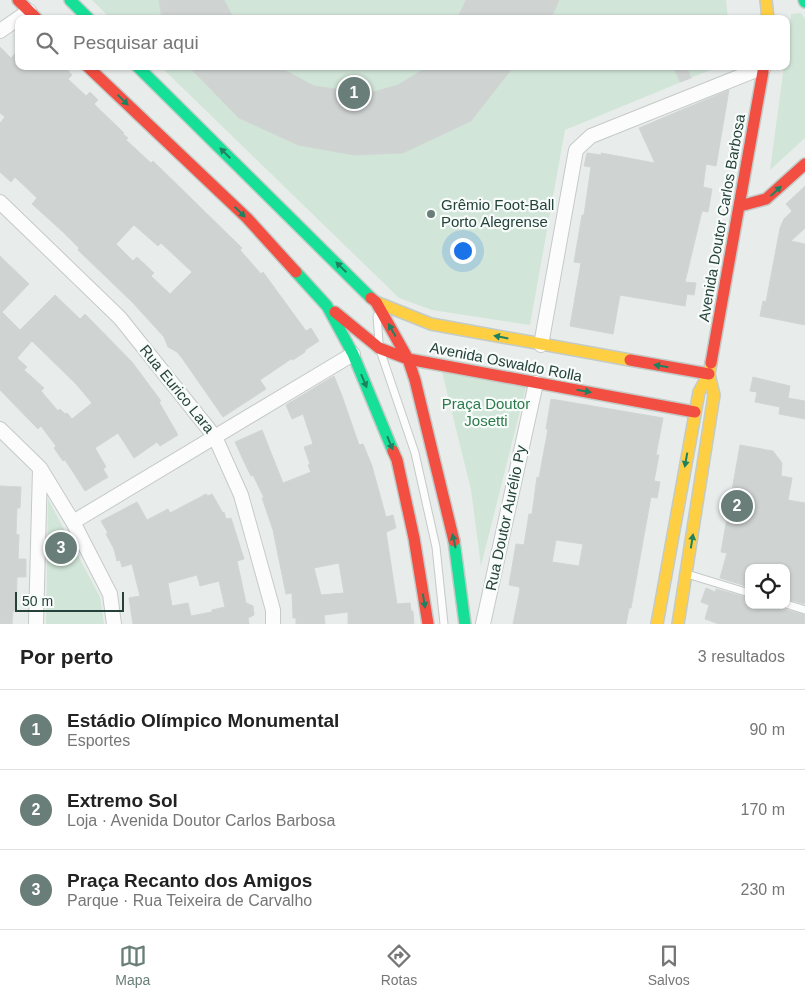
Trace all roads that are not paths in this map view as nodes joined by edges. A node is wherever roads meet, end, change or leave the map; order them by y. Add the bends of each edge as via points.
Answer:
1 (18, 0) edge
2 (70, 0) edge
3 (766, 0) edge
4 (33, 15) edge
5 (85, 15) edge
6 (768, 15) edge
7 (15, 24) edge
8 (0, 31) edge
9 (91, 70) edge
10 (141, 70) edge
11 (756, 70) edge
12 (763, 70) edge
13 (805, 164) edge
14 (2, 206) edge
15 (740, 206) junction
16 (376, 302) junction
17 (327, 306) junction
18 (541, 345) junction
19 (379, 348) junction
20 (353, 354) junction
21 (408, 359) junction
22 (709, 374) junction
23 (536, 383) junction
24 (695, 412) junction
25 (0, 429) edge
26 (215, 437) junction
27 (40, 468) junction
28 (73, 522) junction
29 (687, 574) junction
30 (745, 592) edge
31 (790, 605) edge
32 (805, 610) edge
33 (680, 622) edge
34 (36, 624) edge
35 (114, 624) edge
36 (272, 624) edge
37 (428, 624) edge
38 (444, 624) edge
39 (465, 624) edge
40 (484, 624) edge
41 (657, 624) edge

1 - 4 street
2 - 5 street
3 - 6 street
7 - 8 street
9 -> 17 street via 247,218
16 -> 10 street
11 - 18 street via 591,136 576,150
12 - 15 street, Avenida Doutor Carlos Barbosa
15 -> 13 street via 766,200
14 - 26 street, Rua Eurico Lara via 120,318
15 - 22 street, Avenida Doutor Carlos Barbosa
18 -> 16 street, Avenida Oswaldo Rolla via 431,324
16 - 19 lane
21 -> 16 street
17 - 19 street, Avenida Oswaldo Rolla
17 - 20 street
22 -> 18 street, Avenida Oswaldo Rolla
19 - 21 street, Avenida Oswaldo Rolla
19 - 38 lane via 415,453 436,547
20 - 26 street
20 -> 37 street via 397,460
21 - 23 street, Avenida Oswaldo Rolla
39 -> 21 street via 456,549
22 - 24 street, Avenida Doutor Carlos Barbosa via 699,392
29 -> 22 street, Avenida Doutor Carlos Barbosa via 714,395
23 -> 24 street, Avenida Oswaldo Rolla
23 - 40 street, Rua Doutor Aurélio Py
24 -> 41 street, Avenida Doutor Carlos Barbosa
25 - 27 street
26 - 28 street
26 - 36 street, Rua Eurico Lara via 241,495 273,610
27 - 28 street
27 - 34 street
28 - 35 street via 110,594
29 - 30 lane
29 - 33 street, Avenida Doutor Carlos Barbosa
31 - 32 lane

